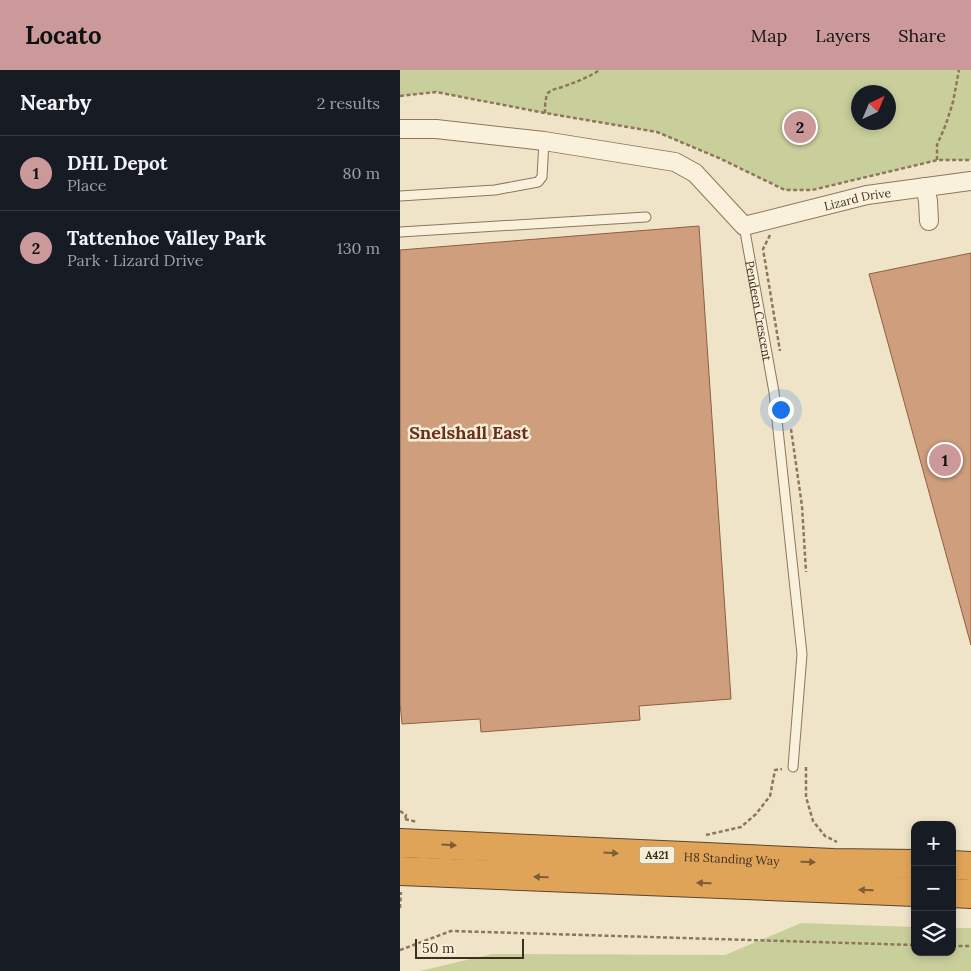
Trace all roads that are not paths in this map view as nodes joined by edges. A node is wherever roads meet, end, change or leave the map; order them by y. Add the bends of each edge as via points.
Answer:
1 (400, 129) edge
2 (544, 141) junction
3 (971, 181) edge
4 (925, 187) junction
5 (400, 196) edge
6 (646, 217) dead end
7 (929, 221) dead end
8 (744, 226) junction
9 (400, 232) edge
10 (793, 767) road end
11 (403, 831) edge
12 (911, 864) edge
13 (956, 865) edge
14 (971, 866) edge
15 (400, 871) edge
16 (911, 892) edge
17 (956, 893) edge
18 (971, 894) edge

1 - 2 street via 436,129
2 - 5 lane via 542,177 538,182 495,190
2 - 8 street via 675,162 695,173
3 - 4 street, Lizard Drive
4 - 7 street
4 - 8 street, Lizard Drive via 867,195
6 - 9 lane
8 - 10 lane, Pendeen Crescent via 774,392 802,654
11 -> 12 highway, H8 Standing Way / A421 via 706,858
13 - 14 highway
16 -> 15 highway, A421
17 - 18 highway

